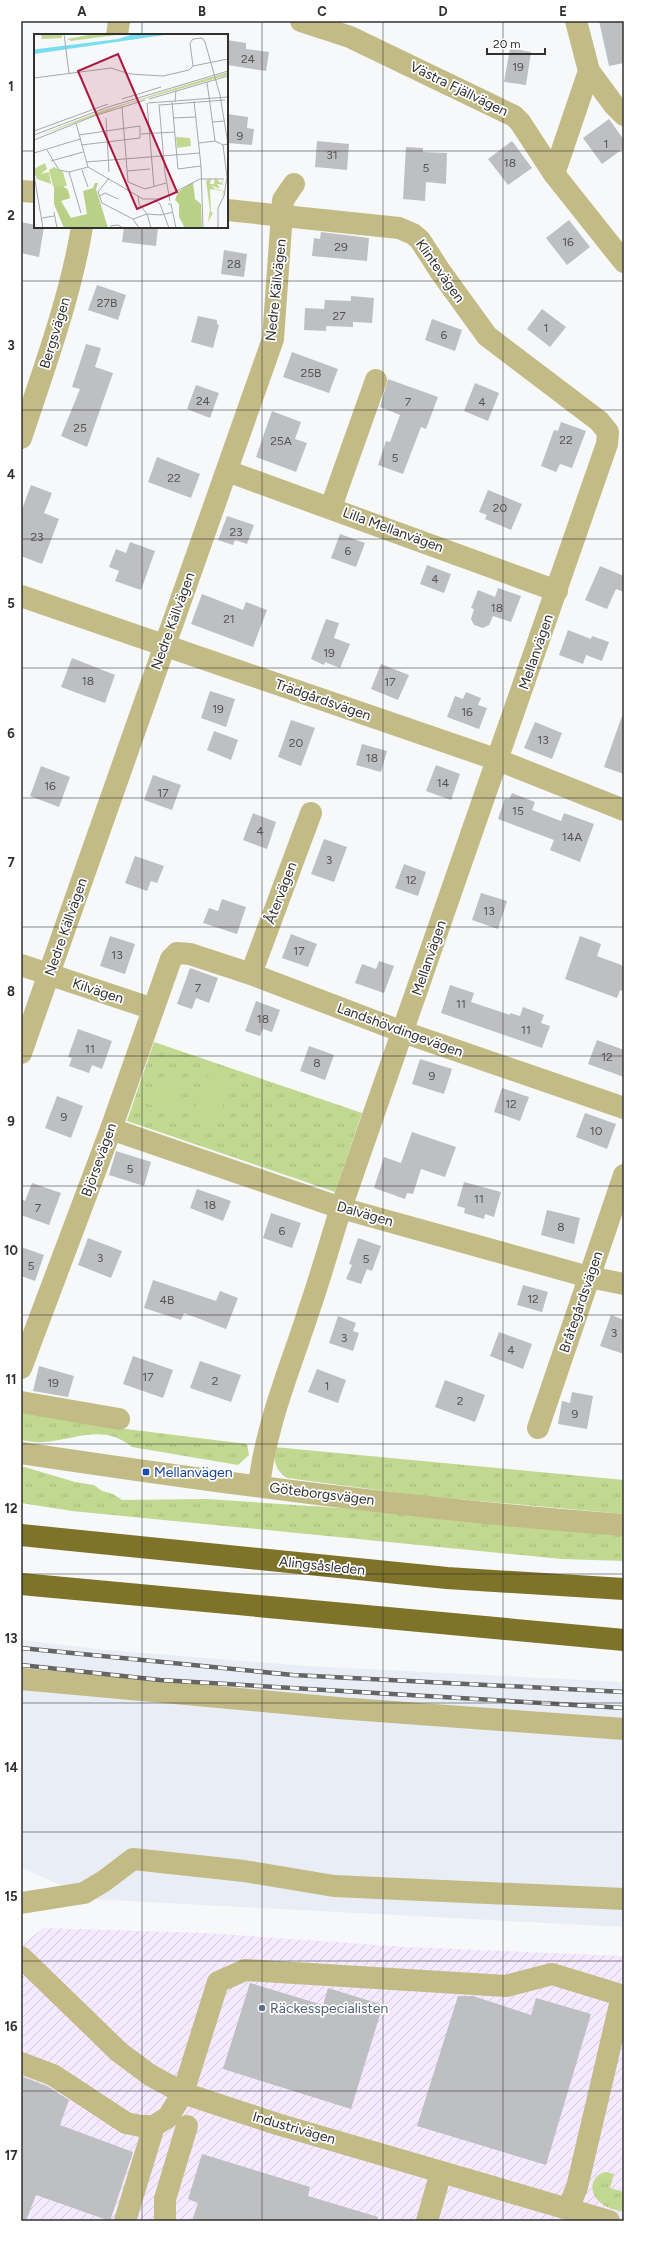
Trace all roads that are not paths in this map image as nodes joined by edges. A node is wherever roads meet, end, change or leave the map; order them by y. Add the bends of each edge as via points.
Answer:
1 (119, 21) edge
2 (301, 21) edge
3 (576, 21) edge
4 (347, 29) edge
5 (117, 34) edge
6 (589, 71) junction
7 (624, 115) edge
8 (554, 174) junction
9 (294, 184) dead end
10 (21, 191) edge
11 (34, 192) edge
12 (228, 210) edge
13 (283, 215) junction
14 (82, 228) edge
15 (624, 262) edge
16 (376, 380) dead end
17 (608, 432) joint
18 (21, 438) edge
19 (227, 470) junction
20 (332, 507) junction
21 (557, 591) junction
22 (21, 596) edge
23 (164, 646) junction
24 (498, 760) junction
25 (624, 810) edge
26 (311, 813) dead end
27 (177, 953) joint
28 (21, 965) edge
29 (251, 974) junction
30 (49, 975) junction
31 (153, 1009) junction
32 (403, 1032) junction
33 (21, 1053) edge
34 (624, 1108) edge
35 (111, 1129) junction
36 (624, 1175) edge
37 (341, 1208) junction
38 (589, 1277) junction
39 (624, 1284) edge
40 (21, 1368) edge
41 (21, 1402) edge
42 (119, 1419) dead end
43 (538, 1428) dead end
44 (21, 1453) edge
45 (259, 1486) junction
46 (624, 1525) edge
47 (21, 1534) edge
48 (21, 1584) edge
49 (624, 1589) edge
50 (624, 1640) edge
51 (21, 1679) edge
52 (624, 1730) edge
53 (624, 1899) edge
54 (21, 1903) edge
55 (21, 1958) edge
56 (623, 1996) edge
57 (21, 2063) edge
58 (183, 2093) junction
59 (154, 2126) junction
60 (187, 2126) dead end
61 (441, 2172) junction
62 (568, 2209) junction
63 (125, 2221) edge
64 (165, 2221) edge
65 (427, 2221) edge
66 (609, 2221) edge

1 - 5 street
2 - 4 street, Västra Fjällvägen
3 - 6 street
4 - 8 street, Västra Fjällvägen via 514,116
6 - 7 street
6 - 8 street
8 - 15 street, Västra Fjällvägen
9 - 13 street, Nedre Källvägen via 283,200
10 - 11 street
12 - 13 street, Klintevägen
13 - 17 street, Klintevägen via 399,228 413,234 420,240 487,336 599,421
13 - 19 street, Nedre Källvägen via 273,339
14 - 18 street, Bergsvägen via 76,262
16 - 20 street
17 - 21 street, Mellanvägen via 607,444
19 - 20 street, Lilla Mellanvägen
19 - 23 street, Nedre Källvägen
20 - 21 street, Lilla Mellanvägen
21 - 24 street, Mellanvägen
22 - 23 street, Trädgårdsvägen
23 - 24 street, Trädgårdsvägen
23 - 30 street, Nedre Källvägen
24 - 25 street, Trädgårdsvägen
24 - 32 street, Mellanvägen
26 - 29 street, Återvägen
27 - 29 street, Landshövdingevägen via 190,954
27 - 31 street, Björsevägen via 171,959
28 - 30 street, Kilvägen
29 - 32 street, Landshövdingevägen
30 - 31 street, Kilvägen
30 - 33 street, Nedre Källvägen
31 - 35 street, Björsevägen
32 - 34 street, Landshövdingevägen
32 - 37 street, Mellanvägen
35 - 37 street, Dalvägen
35 - 40 street, Björsevägen
36 - 38 street, Bråtegårdsvägen
37 - 38 street, Dalvägen
37 - 45 street, Mellanvägen via 278,1398 266,1442
38 - 39 street, Dalvägen
38 - 43 street, Bråtegårdsvägen
41 - 42 street
44 - 45 street, Göteborgsvägen
45 - 46 street, Göteborgsvägen via 417,1506
47 - 49 highway, Alingsåsleden via 447,1578
48 - 50 highway
51 - 52 street via 322,1707
53 - 54 street via 334,1886 244,1871 133,1859 84,1893
55 - 58 street, Industrivägen via 119,2052 150,2075
56 - 58 street via 552,1974 506,1986 245,1970 218,1982
56 - 62 street via 577,2187
57 - 59 street via 53,2075 126,2123
58 - 59 street via 168,2117
58 - 61 street, Industrivägen via 277,2124
59 - 63 street
60 - 64 street via 166,2199
61 - 62 street, Industrivägen
61 - 65 street
62 - 66 street, Industrivägen

